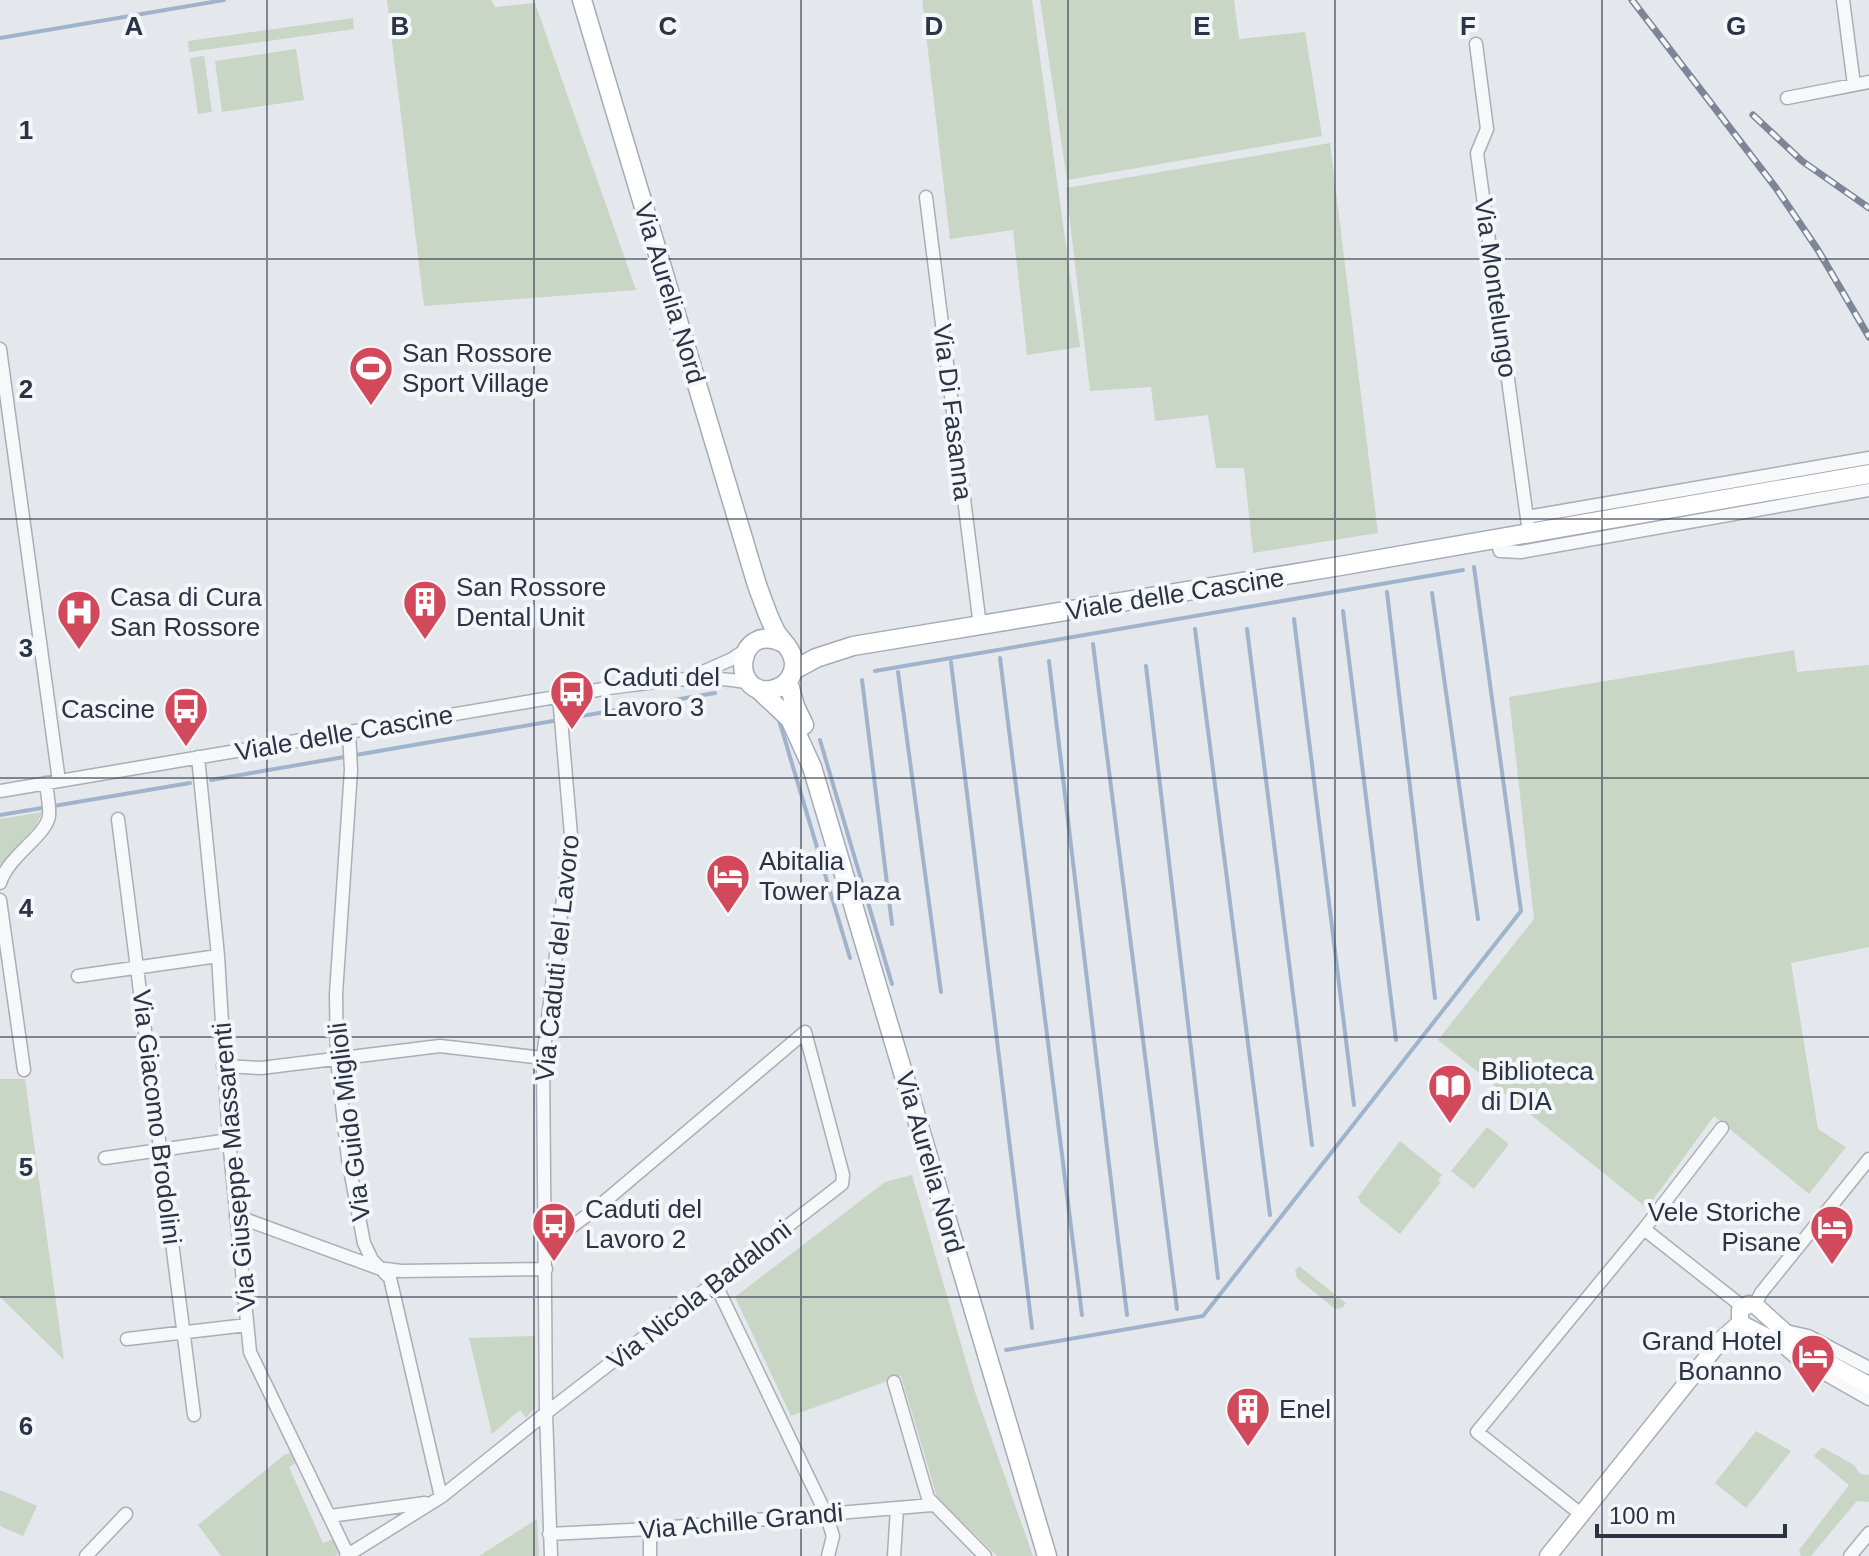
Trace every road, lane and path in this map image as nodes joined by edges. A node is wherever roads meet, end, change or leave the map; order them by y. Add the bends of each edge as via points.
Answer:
1 (582, 0) edge
2 (1843, 0) edge
3 (1476, 44) dead end
4 (1869, 82) edge
5 (1854, 85) junction
6 (1787, 98) dead end
7 (926, 197) dead end
8 (0, 349) edge
9 (1869, 458) edge
10 (1869, 474) edge
11 (1869, 490) edge
12 (1528, 525) junction
13 (1496, 538) junction
14 (757, 585) junction
15 (980, 626) junction
16 (751, 645) junction
17 (785, 645) junction
18 (853, 646) junction
19 (791, 675) junction
20 (689, 678) junction
21 (754, 685) junction
22 (560, 702) junction
23 (349, 732) junction
24 (198, 757) junction
25 (812, 767) junction
26 (52, 782) junction
27 (0, 791) edge
28 (118, 819) dead end
29 (0, 883) edge
30 (0, 900) edge
31 (218, 956) junction
32 (137, 967) junction
33 (78, 976) dead end
34 (543, 1058) junction
35 (337, 1059) junction
36 (223, 1066) junction
37 (24, 1070) dead end
38 (1722, 1128) dead end
39 (229, 1140) junction
40 (161, 1150) junction
41 (105, 1158) dead end
42 (1869, 1159) edge
43 (236, 1216) junction
44 (1644, 1229) junction
45 (546, 1246) junction
46 (378, 1268) junction
47 (546, 1269) junction
48 (715, 1283) junction
49 (1751, 1316) junction
50 (247, 1325) junction
51 (184, 1333) junction
52 (1782, 1337) junction
53 (127, 1339) dead end
54 (1869, 1368) edge
55 (894, 1382) dead end
56 (1869, 1385) edge
57 (1869, 1399) edge
58 (546, 1413) junction
59 (194, 1415) dead end
60 (436, 1500) junction
61 (932, 1505) junction
62 (897, 1508) junction
63 (126, 1514) dead end
64 (826, 1514) junction
65 (1582, 1515) junction
66 (330, 1516) junction
67 (650, 1529) junction
68 (1869, 1533) edge
69 (549, 1534) junction
70 (347, 1555) edge
71 (86, 1556) edge
72 (551, 1556) edge
73 (650, 1556) edge
74 (828, 1556) edge
75 (894, 1556) edge
76 (985, 1556) edge
77 (1047, 1556) edge
78 (1548, 1556) edge
79 (1850, 1556) edge

1 - 14 main road, Via Aurelia Nord
2 - 5 street
3 - 12 street, Via Montelungo via 1487,129 1477,153
4 - 5 street
5 - 6 street
7 - 15 street, Via Di Fasanna
8 - 26 street
9 - 12 street, Viale delle Cascine
10 - 12 main road, Viale delle Cascine
11 - 13 street via 1521,552 1500,551
12 - 13 main road, Viale delle Cascine
13 - 15 main road, Viale delle Cascine
14 - 16 main road, Via Aurelia Nord via 758,628
14 - 17 main road, Via Aurelia Nord
15 - 18 main road, Viale delle Cascine
16 - 17 main road via 768,638
16 - 20 street, Viale delle Cascine
16 - 21 main road via 742,662
17 - 18 main road, Viale delle Cascine
17 - 19 main road via 793,657
18 - 19 main road, Viale delle Cascine via 808,661
19 - 21 main road via 774,689
19 - 25 main road, Via Aurelia Nord
20 - 21 street, Viale delle Cascine
20 - 22 street, Viale delle Cascine
21 - 25 main road, Via Aurelia Nord via 790,719
22 - 23 street, Viale delle Cascine
22 - 34 street, Via Caduti del Lavoro via 571,835
23 - 24 street, Viale delle Cascine
23 - 35 street, Via Guido Miglioli via 352,764 336,994
24 - 26 street, Viale delle Cascine
24 - 31 street, Via Giuseppe Massarenti
25 - 77 main road, Via Aurelia Nord
26 - 27 street, Viale delle Cascine
26 - 29 street via 45,825 7,866
28 - 32 street, Via Giacomo Brodolini
30 - 37 street
31 - 32 street
31 - 36 street, Via Giuseppe Massarenti
32 - 33 street
32 - 40 street, Via Giacomo Brodolini
34 - 35 street via 440,1046
34 - 45 street, Via Caduti del Lavoro
35 - 36 street via 261,1068
35 - 46 street, Via Guido Miglioli via 364,1243
36 - 39 street, Via Giuseppe Massarenti
38 - 44 street
39 - 40 street
39 - 43 street, Via Giuseppe Massarenti
40 - 41 street
40 - 51 street, Via Giacomo Brodolini
42 - 49 street via 1761,1293
43 - 46 street
43 - 50 street, Via Giuseppe Massarenti
44 - 49 street
44 - 65 street via 1477,1432
45 - 47 street, Via Caduti del Lavoro
45 - 48 street, Via Nicola Badaloni via 805,1032 844,1181
46 - 47 street
46 - 60 street, Via Guido Miglioli via 390,1278
47 - 58 street, Via Caduti del Lavoro
48 - 58 street, Via Nicola Badaloni
48 - 64 street
49 - 52 street
49 - 65 street via 1722,1339
50 - 51 street
50 - 66 street, Via Giuseppe Massarenti via 250,1352
51 - 53 street
51 - 59 street, Via Giacomo Brodolini
52 - 54 street via 1808,1336
52 - 56 street
52 - 57 street via 1795,1357
55 - 61 street
58 - 60 street, Via Nicola Badaloni
58 - 69 street, Via Caduti del Lavoro
60 - 66 street
60 - 70 street, Via Nicola Badaloni
61 - 62 street, Via Achille Grandi
61 - 76 street
62 - 64 street, Via Achille Grandi
62 - 75 street
63 - 71 street
64 - 67 street, Via Achille Grandi
64 - 74 street via 833,1536
65 - 78 street
66 - 70 street, Via Giuseppe Massarenti
67 - 69 street, Via Achille Grandi
67 - 73 street
68 - 79 street
69 - 72 street, Via Caduti del Lavoro

